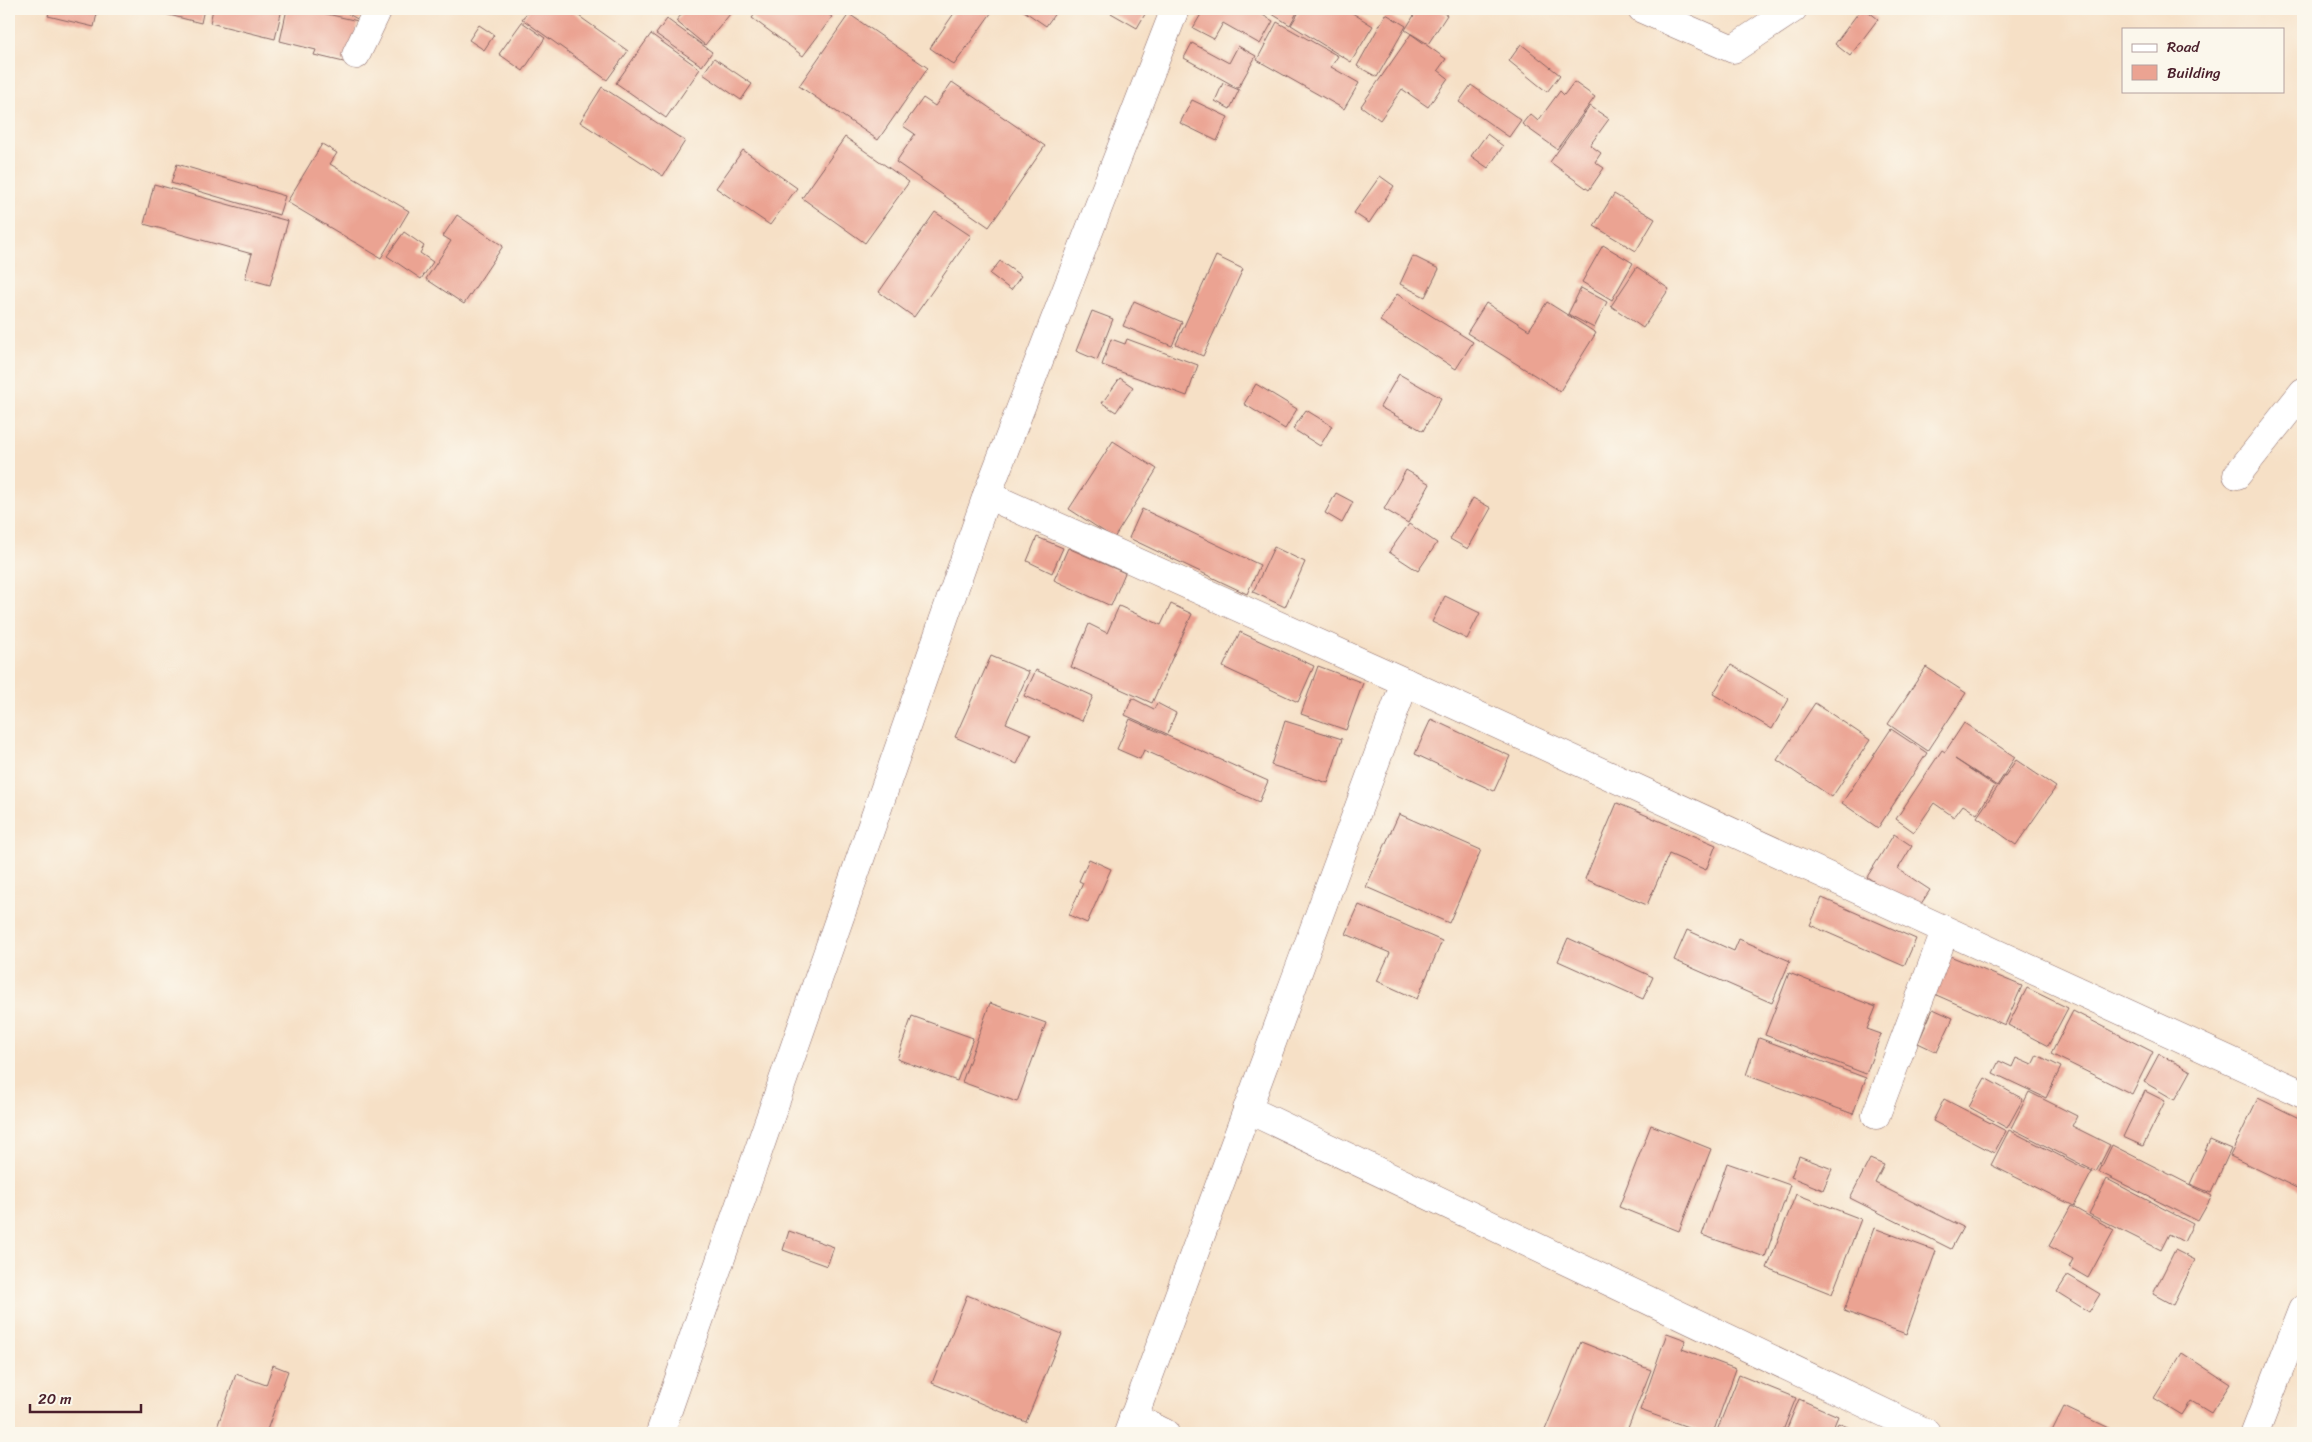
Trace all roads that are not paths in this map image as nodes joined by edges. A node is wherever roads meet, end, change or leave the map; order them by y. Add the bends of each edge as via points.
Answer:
1 (378, 9) edge
2 (1175, 9) edge
3 (1642, 9) edge
4 (1793, 9) edge
5 (356, 55) dead end
6 (2303, 392) edge
7 (2237, 475) dead end
8 (987, 495) junction
9 (1405, 682) junction
10 (1945, 931) junction
11 (2303, 1094) edge
12 (1247, 1109) junction
13 (1876, 1115) dead end
14 (2303, 1309) edge
15 (1130, 1425) edge
16 (660, 1433) edge
17 (1165, 1433) edge
18 (1927, 1433) edge
19 (2255, 1433) edge

1 - 5 street
2 - 8 street
3 - 4 street via 1733,49
6 - 7 street
8 - 9 street
8 - 16 street
9 - 10 street
9 - 12 street
10 - 11 street
10 - 13 street
12 - 15 street
12 - 18 street
14 - 19 street
15 - 17 street

